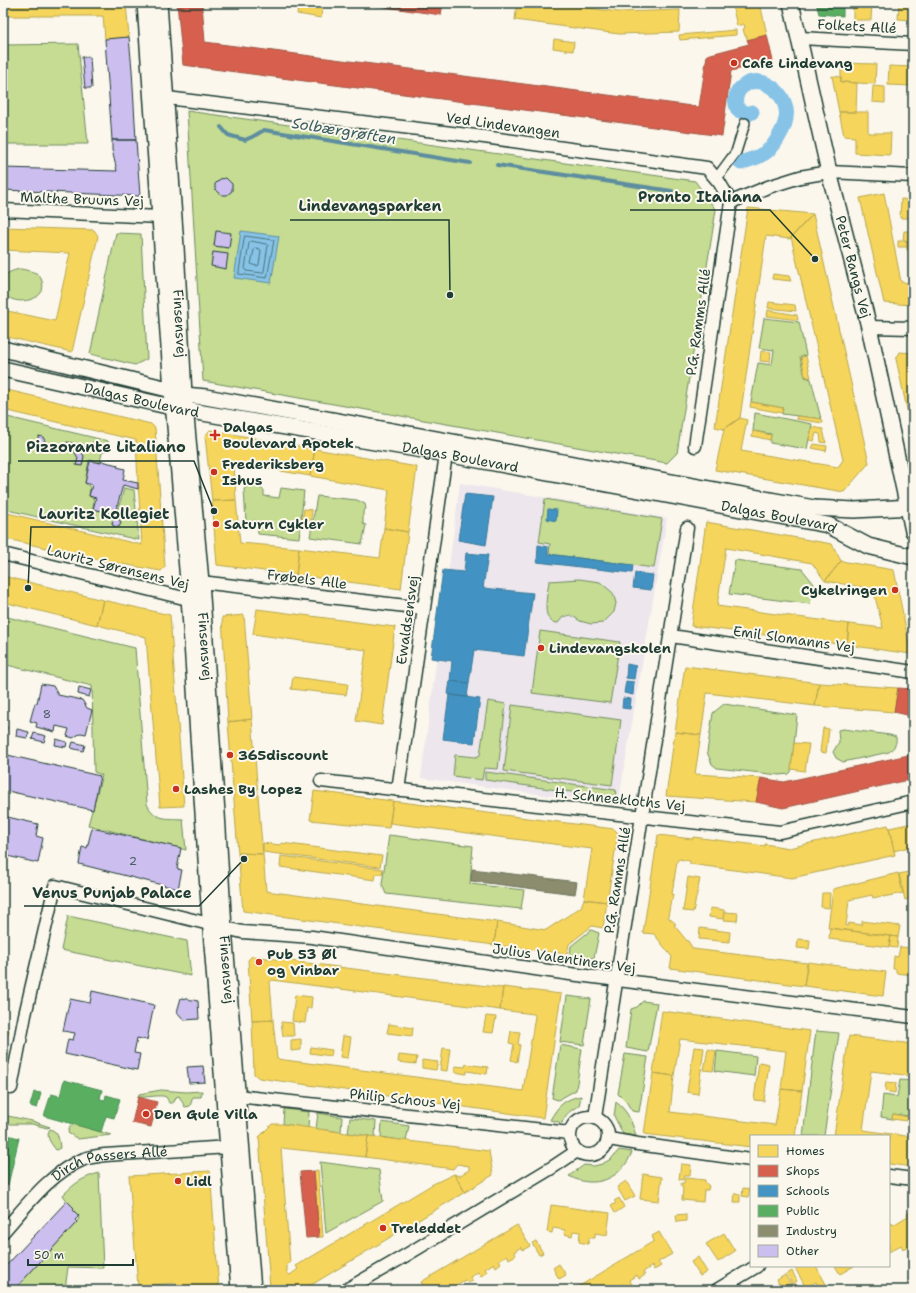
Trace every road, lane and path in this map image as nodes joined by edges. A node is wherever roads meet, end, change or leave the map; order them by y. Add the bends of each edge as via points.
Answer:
1 (146, 3) edge
2 (160, 3) edge
3 (791, 3) edge
4 (800, 38) junction
5 (913, 44) edge
6 (152, 93) junction
7 (166, 98) junction
8 (745, 123) dead end
9 (829, 172) junction
10 (913, 176) edge
11 (716, 179) junction
12 (731, 202) junction
13 (3, 210) edge
14 (167, 219) junction
15 (869, 327) junction
16 (913, 328) edge
17 (3, 349) edge
18 (3, 370) edge
19 (178, 392) junction
20 (179, 408) junction
21 (695, 446) dead end
22 (446, 447) junction
23 (911, 507) edge
24 (687, 528) dead end
25 (913, 531) edge
26 (3, 554) edge
27 (913, 557) edge
28 (194, 581) junction
29 (195, 601) junction
30 (423, 608) junction
31 (670, 636) junction
32 (913, 672) edge
33 (321, 781) dead end
34 (398, 790) junction
35 (913, 802) edge
36 (642, 817) junction
37 (217, 927) junction
38 (617, 980) junction
39 (913, 1017) edge
40 (11, 1088) dead end
41 (237, 1096) junction
42 (595, 1117) junction
43 (570, 1133) junction
44 (609, 1139) junction
45 (235, 1147) junction
46 (577, 1151) junction
47 (750, 1160) edge
48 (890, 1176) edge
49 (913, 1179) edge
50 (3, 1232) edge
51 (755, 1267) edge
52 (239, 1290) edge
53 (253, 1290) edge
54 (346, 1290) edge
55 (717, 1290) edge

1 - 6 street, Finsensvej
2 - 7 street, Finsensvej
3 - 4 street, Peter Bangs Vej
4 - 5 street, Folkets Allé
4 - 9 street, Peter Bangs Vej
6 - 7 street, Ved Lindevangen
6 - 14 street, Finsensvej
7 - 11 street, Ved Lindevangen via 484,137 707,168
7 - 14 street, Finsensvej
8 - 11 street via 736,152
9 - 10 street
9 - 12 street via 800,177
9 - 15 street, Peter Bangs Vej
11 - 12 street, Ved Lindevangen
12 - 21 street, P.G. Ramms Allé
13 - 14 street, Malthe Bruuns Vej
14 - 19 street, Finsensvej
15 - 16 street
15 - 23 street, Peter Bangs Vej
17 - 19 street, Dalgas Boulevard
18 - 20 street, Dalgas Boulevard
19 - 20 street, Finsensvej
19 - 22 street, Dalgas Boulevard
20 - 22 street, Dalgas Boulevard
20 - 28 street, Finsensvej
22 - 23 street, Dalgas Boulevard via 814,508 854,510
22 - 27 street, Dalgas Boulevard via 828,525 868,546
22 - 30 street, Ewaldsensvej
23 - 25 street, Peter Bangs Vej
24 - 31 street, P.G. Ramms Allé
26 - 29 street, Lauritz Sørensens Vej
28 - 29 street, Finsensvej
28 - 30 street, Frøbels Alle
29 - 37 street, Finsensvej via 218,813
30 - 34 street, Ewaldsensvej
31 - 32 street, Emil Slomanns Vej
31 - 36 street, P.G. Ramms Allé
33 - 34 street, H. Schneekloths Vej
34 - 36 street, H. Schneekloths Vej
35 - 36 street, H. Schneekloths Vej via 780,832
36 - 38 street, P.G. Ramms Allé
37 - 38 street, Julius Valentiners Vej via 242,932 312,937
37 - 40 street, Julius Valentiners Vej via 55,886 25,1014
37 - 41 street, Finsensvej
37 - 45 street, Finsensvej
38 - 39 street, Julius Valentiners Vej
38 - 42 street, P.G. Ramms Allé
41 - 43 street, Philip Schous Vej
41 - 45 street, Finsensvej
42 - 43 street via 579,1120
42 - 44 street via 606,1126
43 - 46 street via 570,1140
44 - 46 street via 607,1146 596,1155 583,1155
44 - 47 street
45 - 50 street, Dirch Passers Allé via 105,1155 85,1159 67,1168 49,1182
45 - 52 street, Finsensvej
45 - 53 street, Finsensvej
46 - 54 street
48 - 49 street
51 - 55 street

